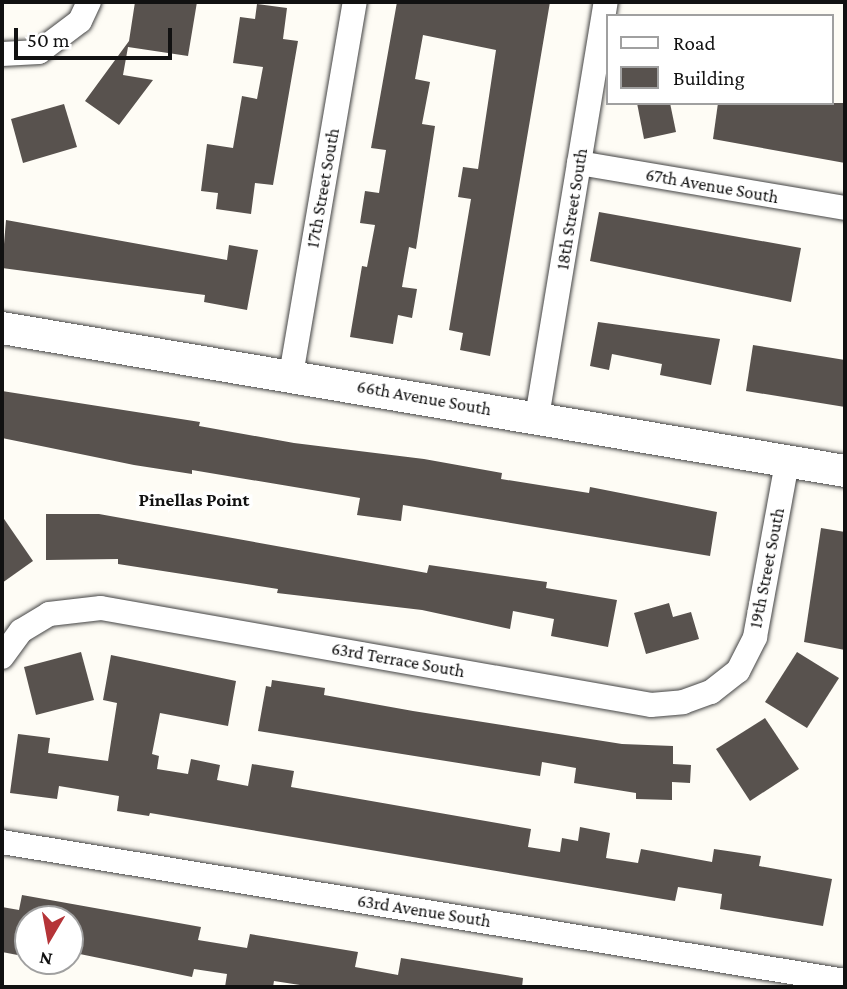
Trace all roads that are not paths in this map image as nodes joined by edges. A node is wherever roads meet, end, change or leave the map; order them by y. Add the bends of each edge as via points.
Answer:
1 (355, 2) edge
2 (606, 2) edge
3 (85, 12) edge
4 (2, 54) edge
5 (579, 163) junction
6 (845, 208) edge
7 (2, 328) edge
8 (291, 375) junction
9 (537, 417) junction
10 (787, 462) junction
11 (845, 471) edge
12 (2, 657) edge
13 (738, 671) joint
14 (2, 842) edge
15 (845, 981) edge

1 - 8 street, 17th Street South
2 - 5 street, 18th Street South
3 - 4 street via 39,52
5 - 6 street, 67th Avenue South
5 - 9 street, 18th Street South
7 - 8 street, 66th Avenue South
8 - 9 street, 66th Avenue South
9 - 10 street, 66th Avenue South
10 - 11 street, 66th Avenue South
10 - 13 street, 19th Street South via 755,637
12 - 13 street, 63rd Terrace South via 21,631 50,614 101,608 651,705 682,702 711,692
14 - 15 street, 63rd Avenue South

